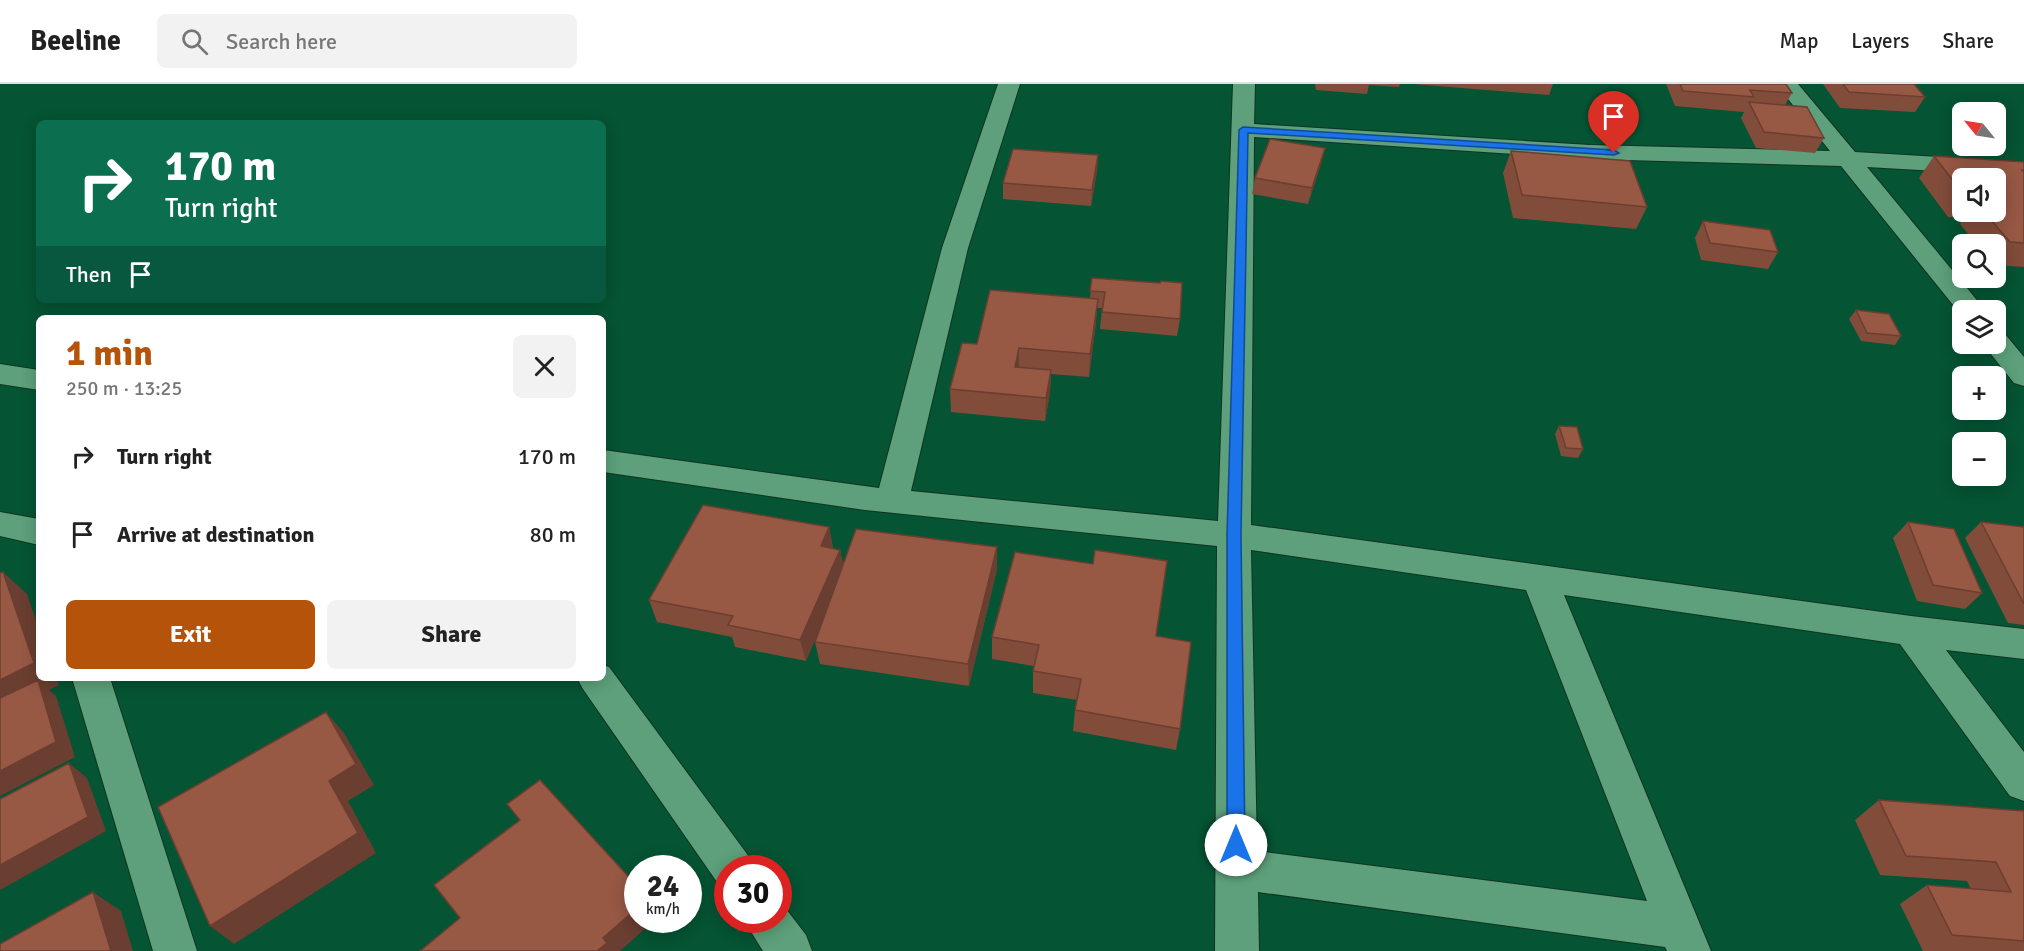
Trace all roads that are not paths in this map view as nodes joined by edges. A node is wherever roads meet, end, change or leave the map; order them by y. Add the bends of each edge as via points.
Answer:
1 (1009, 84) edge
2 (1244, 84) edge
3 (1787, 84) edge
4 (1243, 130) junction
5 (1849, 159) junction
6 (2024, 169) edge
7 (1963, 300) edge
8 (2006, 354) edge
9 (0, 374) edge
10 (2024, 376) edge
11 (36, 380) edge
12 (606, 461) edge
13 (892, 501) junction
14 (0, 524) edge
15 (36, 531) edge
16 (1234, 535) junction
17 (1539, 578) junction
18 (1911, 631) junction
19 (2024, 644) edge
20 (92, 681) edge
21 (598, 681) edge
22 (2024, 783) edge
23 (723, 855) edge
24 (1236, 869) junction
25 (777, 933) edge
26 (1684, 939) edge
27 (175, 951) edge
28 (790, 951) edge
29 (1237, 951) edge

1 - 13 street via 955,248
2 - 4 street
3 - 5 street
4 - 5 street via 1590,152
4 - 16 street
5 - 6 street
5 - 7 street
8 - 10 street
9 - 11 street
12 - 13 street
13 - 16 street
14 - 15 street
16 - 17 street
16 - 24 street
17 - 18 street
17 - 26 street
18 - 19 street
18 - 22 street
20 - 27 street
21 - 23 street
24 - 26 street
24 - 29 street
25 - 28 street

